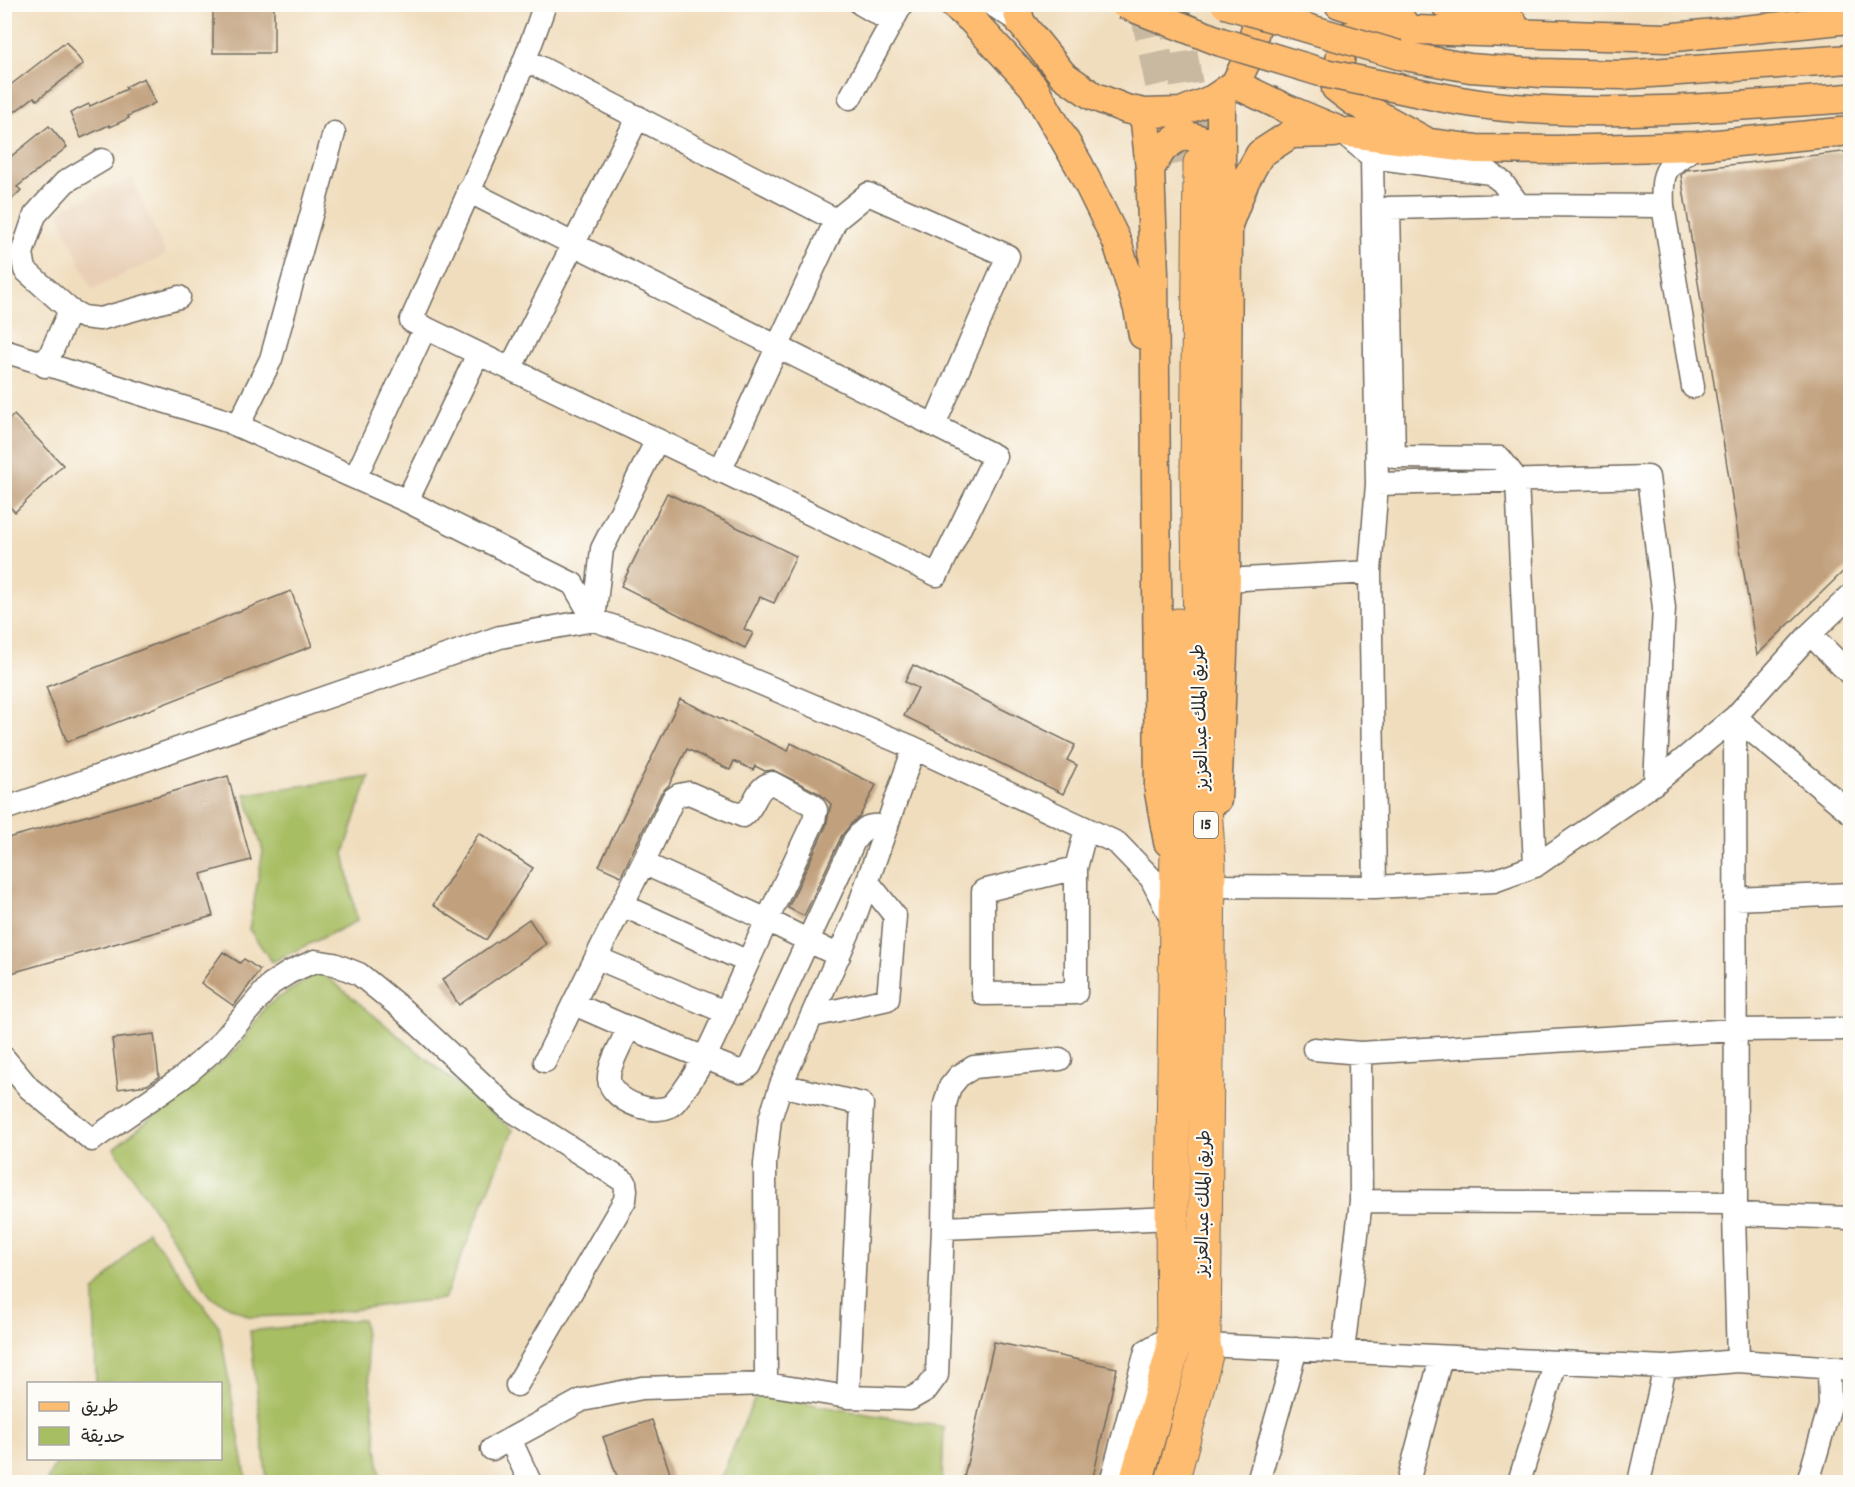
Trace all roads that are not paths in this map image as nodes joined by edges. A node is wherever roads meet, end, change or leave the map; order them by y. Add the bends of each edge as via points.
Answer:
1 (545, 4) edge
2 (861, 4) edge
3 (953, 4) edge
4 (991, 4) edge
5 (1124, 4) edge
6 (1225, 4) edge
7 (1262, 4) edge
8 (1339, 4) edge
9 (1445, 4) edge
10 (897, 14) edge
11 (1018, 14) edge
12 (1851, 19) edge
13 (1822, 22) junction
14 (1851, 31) edge
15 (1458, 33) junction
16 (1558, 35) junction
17 (1851, 59) edge
18 (526, 60) junction
19 (1228, 89) junction
20 (850, 98) dead end
21 (1851, 98) edge
22 (1144, 113) junction
23 (638, 117) junction
24 (1851, 131) edge
25 (1342, 132) junction
26 (334, 133) dead end
27 (1427, 142) junction
28 (1697, 146) junction
29 (1372, 157) junction
30 (102, 160) dead end
31 (1187, 165) junction
32 (468, 191) junction
33 (1519, 205) junction
34 (1663, 206) junction
35 (836, 220) junction
36 (1228, 227) junction
37 (573, 244) junction
38 (179, 297) dead end
39 (70, 310) junction
40 (424, 328) junction
41 (777, 347) junction
42 (4, 351) edge
43 (478, 354) junction
44 (45, 366) junction
45 (510, 369) junction
46 (1694, 387) dead end
47 (1155, 390) junction
48 (934, 425) junction
49 (238, 426) junction
50 (657, 440) junction
51 (720, 471) junction
52 (355, 478) junction
53 (1517, 480) junction
54 (1377, 484) junction
55 (406, 501) junction
56 (1370, 572) junction
57 (1226, 580) junction
58 (1851, 596) edge
59 (594, 620) junction
60 (1810, 634) junction
61 (1851, 674) edge
62 (1735, 717) junction
63 (914, 748) junction
64 (1655, 783) junction
65 (4, 809) edge
66 (1851, 812) edge
67 (887, 827) junction
68 (1086, 829) junction
69 (643, 863) junction
70 (1534, 866) junction
71 (1076, 868) junction
72 (1208, 875) junction
73 (868, 882) junction
74 (1175, 884) junction
75 (1375, 887) junction
76 (1851, 894) edge
77 (1735, 899) junction
78 (622, 905) junction
79 (767, 920) junction
80 (1174, 924) junction
81 (808, 940) junction
82 (839, 956) junction
83 (597, 958) junction
84 (748, 962) junction
85 (574, 1004) junction
86 (725, 1012) junction
87 (812, 1016) junction
88 (629, 1028) junction
89 (1851, 1029) edge
90 (1734, 1030) junction
91 (1314, 1049) dead end
92 (1360, 1053) junction
93 (4, 1058) edge
94 (705, 1058) junction
95 (1060, 1059) dead end
96 (545, 1061) dead end
97 (781, 1085) junction
98 (1361, 1201) junction
99 (1735, 1209) junction
100 (1172, 1218) junction
101 (1851, 1218) edge
102 (943, 1228) junction
103 (1173, 1335) junction
104 (1204, 1345) junction
105 (1296, 1349) junction
106 (1343, 1351) junction
107 (1441, 1358) junction
108 (1738, 1361) junction
109 (1556, 1362) junction
110 (1665, 1367) junction
111 (1840, 1369) edge
112 (766, 1384) junction
113 (517, 1385) dead end
114 (848, 1397) junction
115 (1840, 1408) edge
116 (530, 1482) edge
117 (1111, 1482) edge
118 (1136, 1482) edge
119 (1172, 1482) edge
120 (1258, 1482) edge
121 (1408, 1482) edge
122 (1519, 1482) edge
123 (1639, 1482) edge
124 (1808, 1482) edge

1 - 18 street
2 - 10 street
3 - 47 main road via 1033,86 1079,165 1117,242 1138,309
4 - 11 street
5 - 21 main road, bridge via 1221,42 1324,73 1469,103 1531,110 1644,111
6 - 17 main road, bridge via 1399,56 1470,68 1622,75
7 - 19 main road via 1248,58
8 - 15 main road via 1383,18
9 - 16 main road
10 - 20 street
11 - 22 main road via 1063,75 1093,96
12 - 13 main road
13 - 14 main road via 1839,31
13 - 16 main road via 1665,38
15 - 16 main road
15 - 27 main road via 1386,29 1349,36 1341,54 1336,88
18 - 23 street
18 - 32 street
19 - 22 main road via 1181,112
19 - 25 main road
19 - 31 main road
22 - 31 main road
23 - 35 street
23 - 37 street
24 - 28 main road
25 - 27 main road
25 - 29 street
25 - 36 main road via 1291,134 1260,154 1245,180
26 - 49 street via 271,359
27 - 28 main road via 1555,150
28 - 34 street via 1668,166 1662,181
29 - 33 street via 1490,173
29 - 54 street
30 - 39 street via 65,182 35,215 22,253 25,270
31 - 36 main road
31 - 47 main road via 1154,274
31 - 72 highway, طريق الملك عبدالعزيز / 15
31 - 74 highway, طريق الملك عبدالعزيز / 15
32 - 37 street
32 - 40 street via 411,321
33 - 34 street
33 - 53 street via 1389,208 1394,458 1500,458
34 - 46 street
35 - 41 street
35 - 48 street via 868,194 1008,256
36 - 57 main road
37 - 41 street
37 - 45 street
38 - 39 street via 100,319
39 - 44 street
40 - 43 street
40 - 52 street
41 - 48 street
41 - 51 street
42 - 44 street
43 - 45 street
43 - 55 street
44 - 49 street
45 - 50 street
47 - 74 main road via 1159,792
48 - 51 street via 995,456 937,575
49 - 52 street
50 - 51 street
50 - 59 street via 602,549
52 - 55 street
53 - 54 street
53 - 64 street via 1648,477 1664,608
53 - 70 street
54 - 56 street
55 - 59 street via 573,584
56 - 57 street
56 - 75 street
57 - 72 main road via 1218,796
58 - 60 street
59 - 63 street via 672,646
59 - 65 street via 500,636
60 - 61 street
60 - 62 street
62 - 64 street
62 - 66 street
62 - 77 street
63 - 67 street
63 - 68 street
64 - 70 street
67 - 73 street
67 - 81 street via 865,827 854,841
68 - 71 street
68 - 80 street via 1117,843 1151,878
69 - 78 street
69 - 79 street
69 - 79 street via 673,799 679,795 689,793 743,816 764,785 772,783 816,810
70 - 75 street via 1494,881
71 - 71 street via 983,891 983,994 1076,993
72 - 75 street
72 - 104 highway, طريق الملك عبدالعزيز / 15
73 - 82 street
73 - 87 street via 895,916 888,999
74 - 80 highway, طريق الملك عبدالعزيز / 15
76 - 77 street
77 - 90 street
78 - 83 street
78 - 84 street
79 - 81 street
79 - 84 street
80 - 100 highway, طريق الملك عبدالعزيز / 15
81 - 82 street
81 - 94 street via 750,1066 741,1072
82 - 87 street
83 - 85 street
83 - 86 street
84 - 86 street
85 - 88 street
85 - 96 street
86 - 94 street
87 - 97 street
88 - 94 street
88 - 94 street via 609,1076 611,1089 622,1099 646,1108 663,1109 674,1104
89 - 90 street
90 - 92 street
90 - 99 street
91 - 92 street
92 - 98 street
93 - 113 street via 29,1088 92,1140 183,1077 218,1046 271,984 290,972 315,961 359,974 508,1108 625,1182 625,1200
95 - 102 street via 974,1067 950,1087 945,1104
97 - 112 street via 770,1119 765,1164
97 - 114 street via 862,1104
98 - 99 street
98 - 106 street
99 - 101 street
99 - 108 street
100 - 102 street
100 - 103 highway, طريق الملك عبدالعزيز / 15
102 - 114 street via 937,1375 926,1390 910,1399
103 - 117 street via 1146,1351
103 - 118 highway, طريق الملك عبدالعزيز / 15 via 1173,1350
104 - 105 street
104 - 119 highway, طريق الملك عبدالعزيز / 15 via 1206,1355
105 - 106 street
105 - 120 street
106 - 107 street
107 - 109 street
107 - 121 street
108 - 110 street
108 - 111 street
109 - 110 street
109 - 122 street
110 - 123 street
111 - 115 street
112 - 114 street
112 - 116 street via 642,1388 582,1400 501,1444
115 - 124 street

